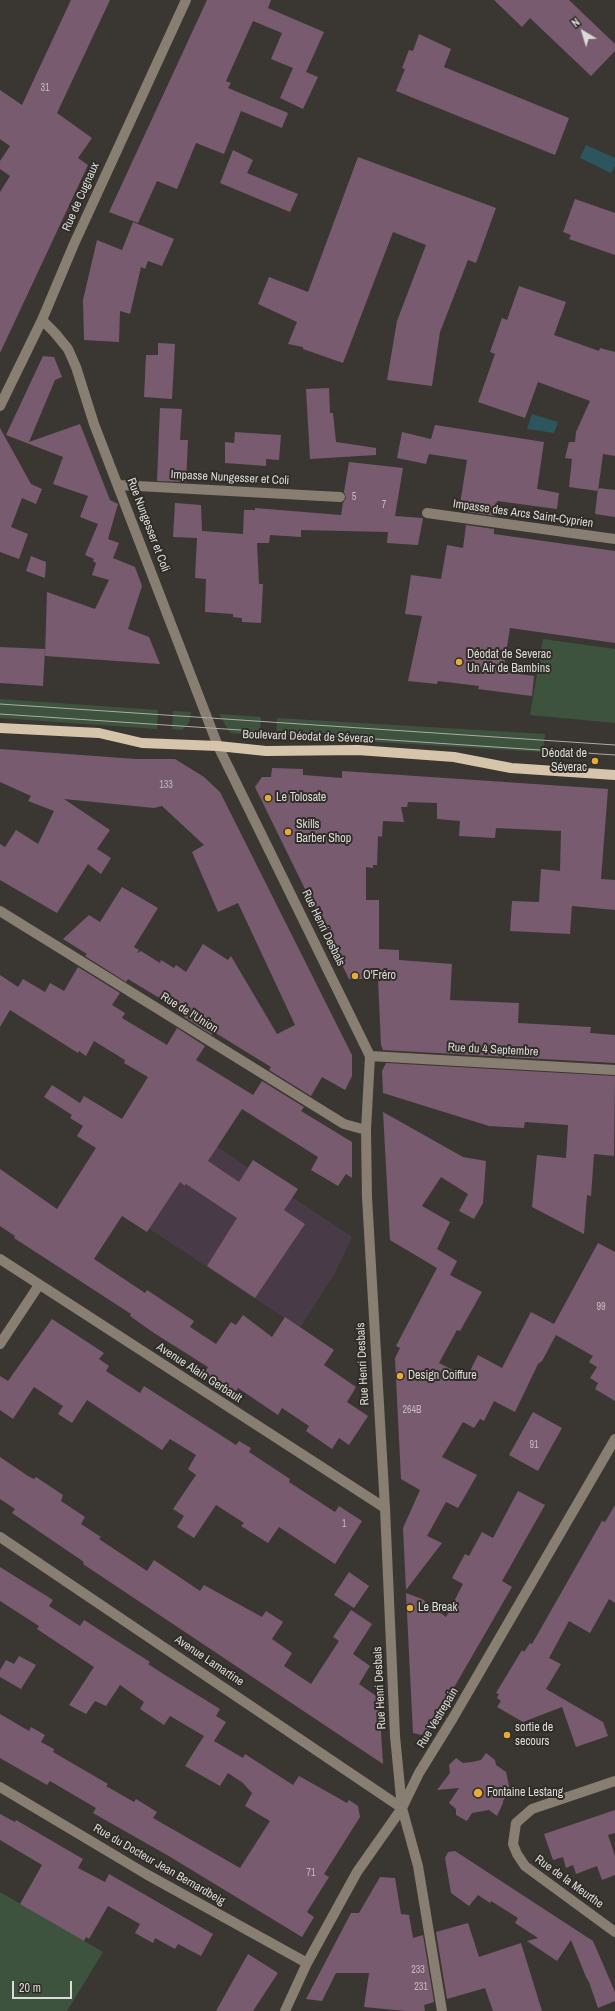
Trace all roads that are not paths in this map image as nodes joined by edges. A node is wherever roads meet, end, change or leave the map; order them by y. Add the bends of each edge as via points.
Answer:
1 (186, 0) edge
2 (42, 320) junction
3 (0, 406) edge
4 (119, 485) junction
5 (340, 497) dead end
6 (427, 513) dead end
7 (615, 539) edge
8 (0, 728) edge
9 (218, 746) junction
10 (615, 775) edge
11 (0, 911) edge
12 (370, 1056) junction
13 (615, 1070) edge
14 (366, 1130) junction
15 (0, 1259) edge
16 (39, 1285) junction
17 (0, 1344) edge
18 (615, 1439) edge
19 (385, 1508) junction
20 (0, 1537) edge
21 (615, 1781) edge
22 (0, 1787) edge
23 (402, 1808) junction
24 (615, 1932) edge
25 (308, 1963) junction
26 (285, 2011) edge
27 (442, 2011) edge

1 - 2 street, Rue de Cugnaux via 77,237
2 - 3 street, Rue de Cugnaux
2 - 4 street, Rue Nungesser et Coli via 68,349
4 - 5 street, Impasse Nungesser et Coli
4 - 9 street, Rue Nungesser et Coli
6 - 7 street, Impasse des Arcs Saint-Cyprien
8 - 9 main road, Boulevard Déodat de Séverac via 99,733 142,743
9 - 10 main road, Boulevard Déodat de Séverac via 266,751 358,750 454,757 511,768
9 - 12 street, Rue Henri Desbals
11 - 14 street, Rue de l'Union via 344,1124
12 - 13 street, Rue du 4 Septembre
12 - 14 street, Rue Henri Desbals
14 - 19 street, Rue Henri Desbals via 367,1197
15 - 16 street, Avenue Alain Gerbault
16 - 17 street
16 - 19 street, Avenue Alain Gerbault
18 - 23 street, Rue Vestrepain via 419,1773
19 - 23 street, Rue Henri Desbals via 395,1736
20 - 23 street, Avenue Lamartine
21 - 24 street, Rue de la Meurthe via 532,1809 516,1823 513,1844 525,1866
22 - 25 street, Rue du Docteur Jean Bernardbeig via 146,1874
23 - 25 street, Rue Vestrepain via 357,1872
23 - 27 street, Rue Henri Desbals via 418,1866
25 - 26 street, Rue Vestrepain

